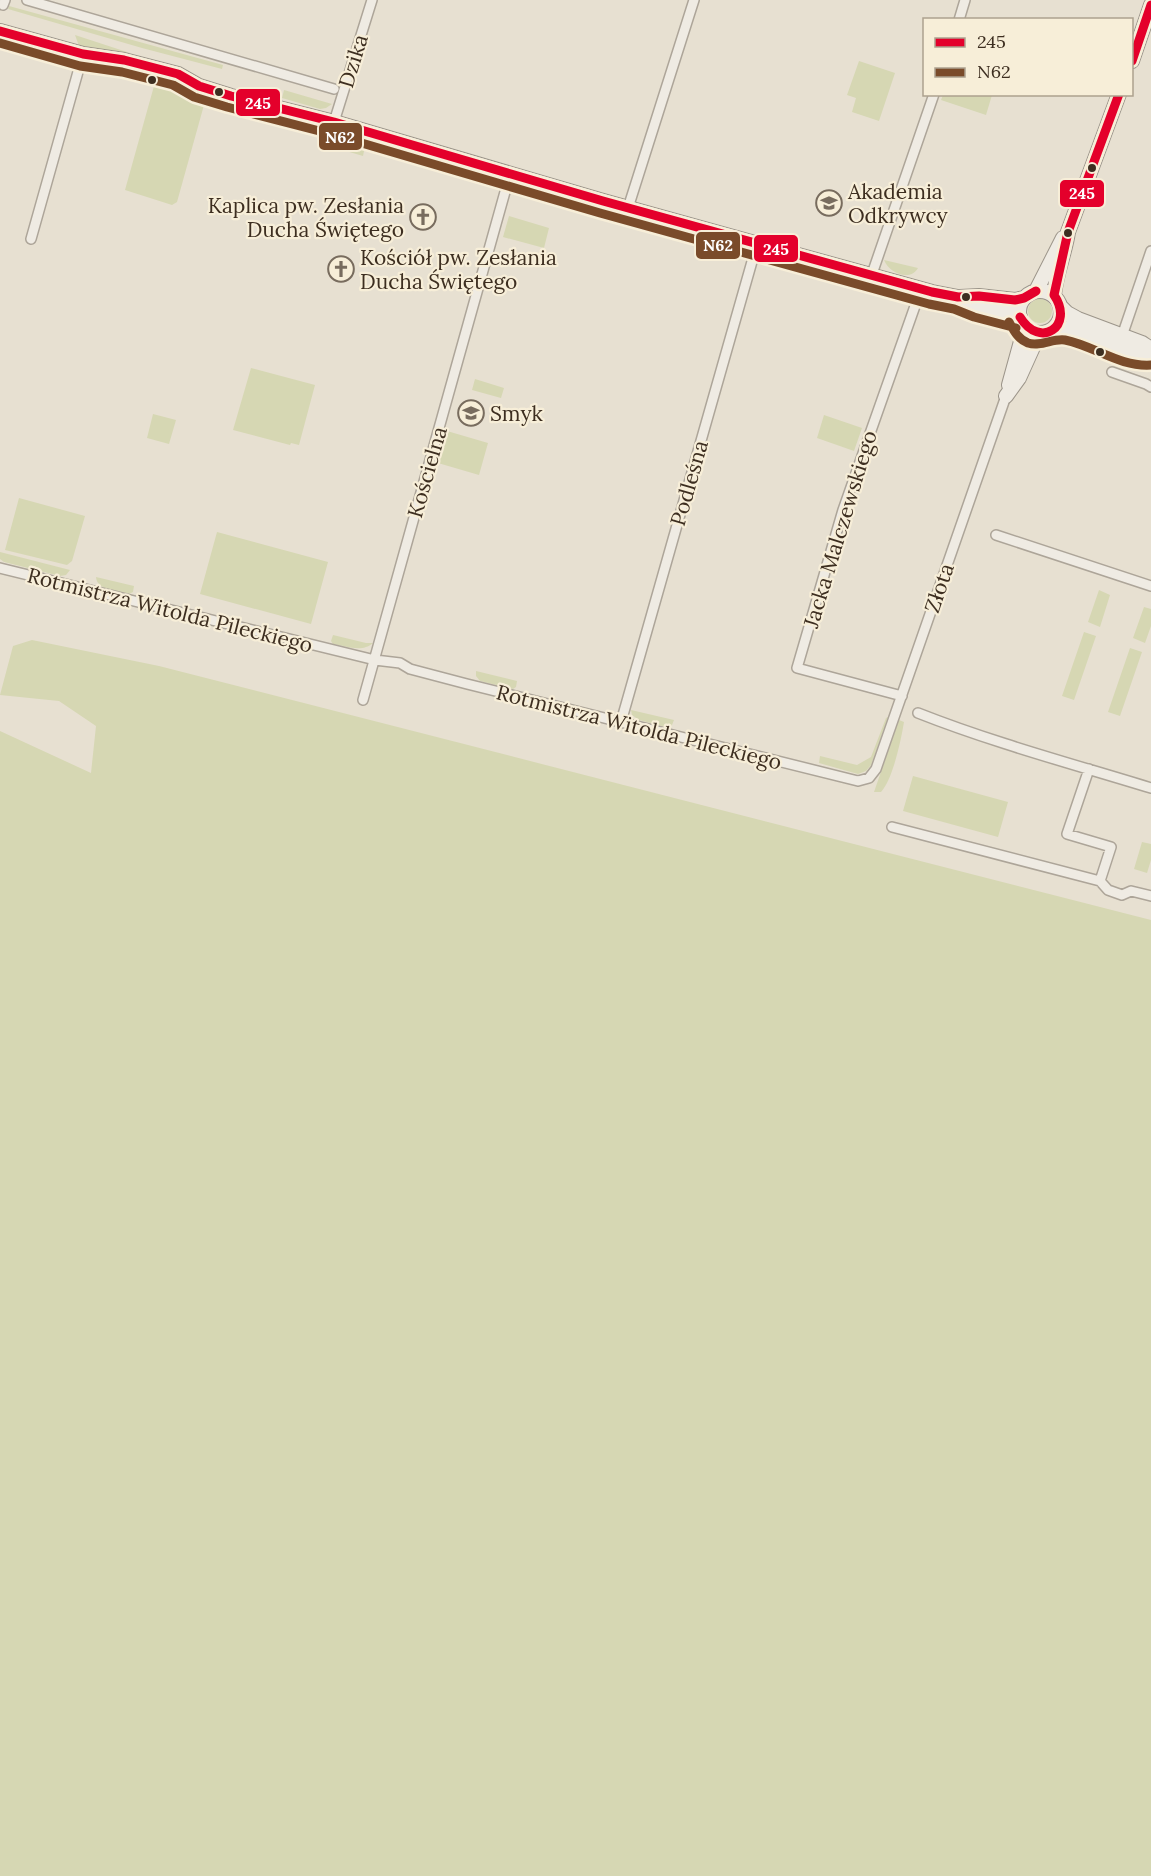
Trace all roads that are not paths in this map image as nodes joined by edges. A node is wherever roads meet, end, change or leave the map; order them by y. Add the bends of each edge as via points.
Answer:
1 (27, 0) edge
2 (372, 0) edge
3 (694, 0) edge
4 (966, 0) edge
5 (1151, 5) edge
6 (960, 18) edge
7 (0, 31) edge
8 (83, 54) junction
9 (1133, 55) edge
10 (334, 90) dead end
11 (932, 96) edge
12 (1118, 96) edge
13 (334, 122) junction
14 (510, 174) junction
15 (628, 208) junction
16 (1068, 232) junction
17 (31, 239) dead end
18 (757, 244) junction
19 (1151, 253) edge
20 (872, 274) junction
21 (921, 289) junction
22 (1036, 291) junction
23 (958, 297) junction
24 (1024, 298) junction
25 (1058, 301) junction
26 (1022, 322) junction
27 (1048, 331) junction
28 (1122, 336) junction
29 (1151, 351) edge
30 (1112, 372) dead end
31 (1151, 387) edge
32 (1006, 396) junction
33 (996, 535) dead end
34 (0, 568) edge
35 (1151, 586) edge
36 (375, 660) junction
37 (902, 696) junction
38 (363, 700) dead end
39 (918, 712) dead end
40 (621, 722) junction
41 (1089, 769) junction
42 (869, 778) joint
43 (1151, 788) edge
44 (892, 827) dead end
45 (1100, 881) junction
46 (1151, 896) edge

1 - 10 street
2 - 13 street, Dzika
3 - 15 street
4 - 6 street
5 - 9 street
7 - 8 street
8 - 13 street via 178,74 199,86 231,96
8 - 17 street
11 - 20 street
12 - 16 street
13 - 14 street
14 - 15 street
14 - 36 street, Kościelna
15 - 18 street
16 - 22 street
16 - 25 street via 1055,282
18 - 20 street
18 - 40 street, Podleśna
19 - 28 street
20 - 21 street
21 - 23 street
21 - 37 street, Jacka Malczewskiego via 843,510 797,668
22 - 24 street
22 - 25 street via 1047,291
23 - 24 street
23 - 26 street via 1010,313
24 - 26 street via 1020,305
25 - 27 street via 1061,319
25 - 28 street via 1071,316
26 - 27 street via 1033,332
26 - 32 street, Złota
27 - 29 street via 1066,328 1138,354
27 - 32 street, Złota via 1035,343
28 - 29 street
30 - 31 street
32 - 37 street, Złota
33 - 35 street
34 - 36 street, Rotmistrza Witolda Pileckiego
36 - 38 street, Kościelna
36 - 40 street, Rotmistrza Witolda Pileckiego via 398,670 410,669
37 - 42 street, Złota via 876,769
39 - 41 street
40 - 42 street, Rotmistrza Witolda Pileckiego via 858,781
41 - 43 street
41 - 45 street via 1067,834 1111,847
44 - 45 street
45 - 46 street via 1108,890 1122,895 1131,891

